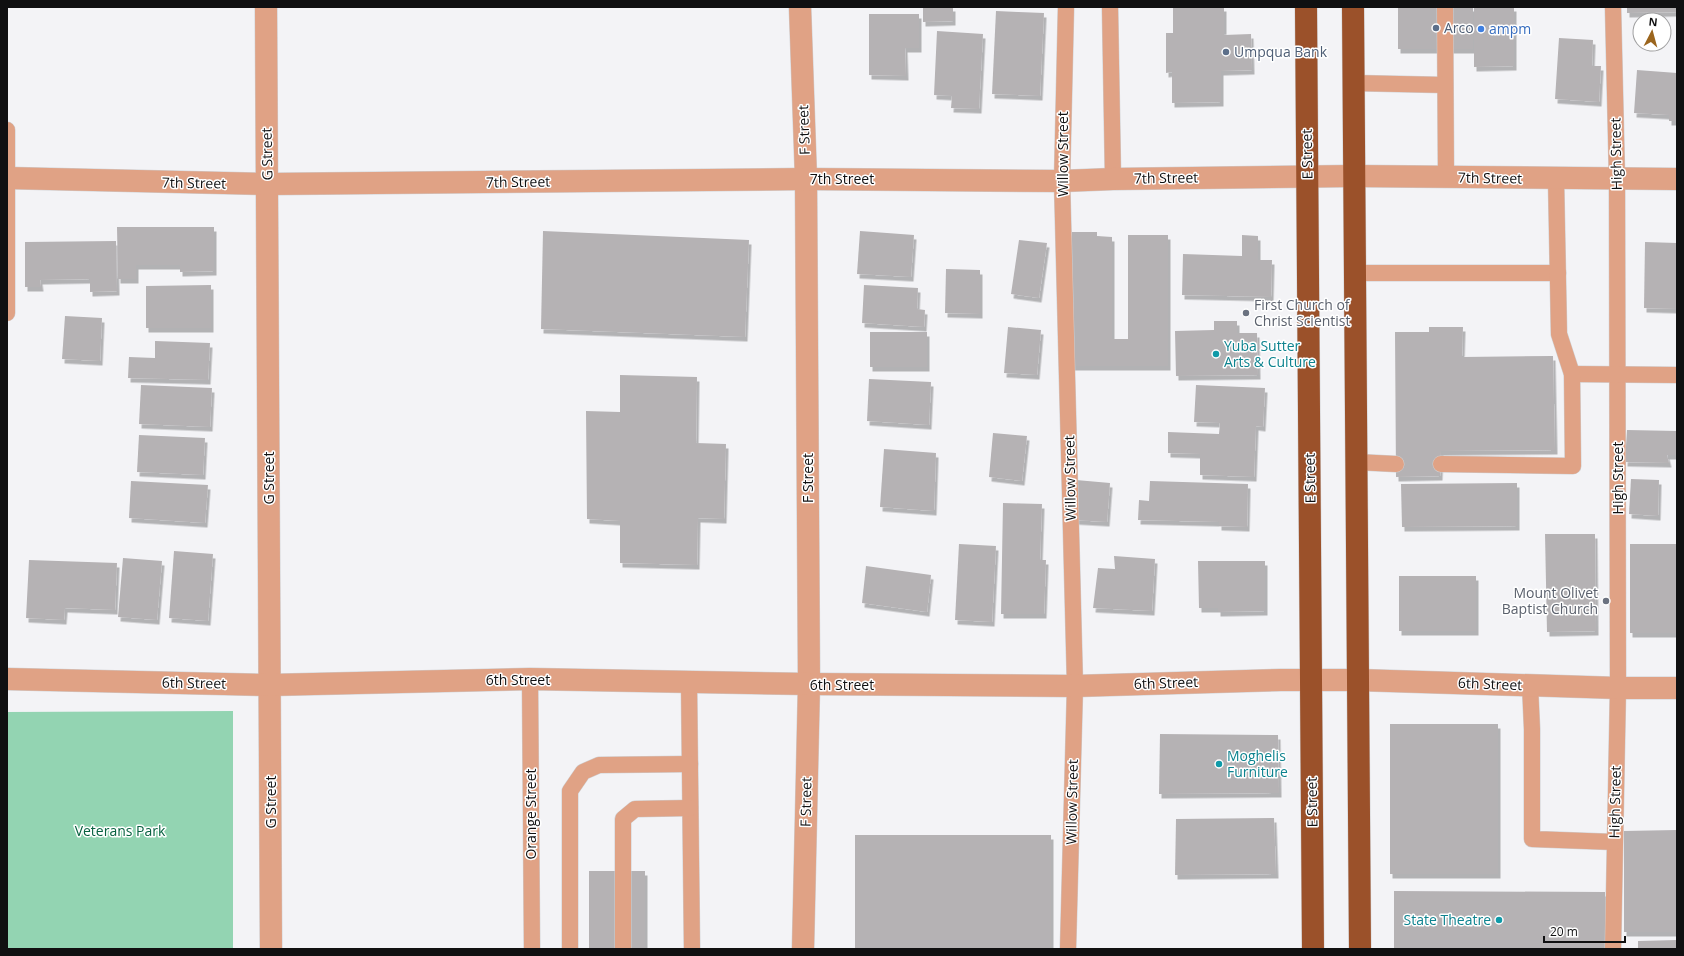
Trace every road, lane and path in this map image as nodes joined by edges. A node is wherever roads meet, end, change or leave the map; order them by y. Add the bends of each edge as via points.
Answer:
1 (266, 7) edge
2 (800, 7) edge
3 (1066, 7) edge
4 (1110, 7) edge
5 (1306, 7) edge
6 (1353, 7) edge
7 (1445, 7) edge
8 (1613, 7) edge
9 (1353, 83) junction
10 (1445, 85) junction
11 (7, 130) edge
12 (1353, 176) junction
13 (1308, 177) junction
14 (1446, 177) junction
15 (7, 178) edge
16 (1112, 178) junction
17 (1556, 178) junction
18 (806, 179) junction
19 (1617, 179) junction
20 (1677, 179) edge
21 (1062, 180) junction
22 (268, 184) junction
23 (1354, 273) junction
24 (1558, 273) junction
25 (7, 313) edge
26 (1572, 374) junction
27 (1618, 375) junction
28 (1677, 375) edge
29 (1356, 462) junction
30 (1396, 464) dead end
31 (1441, 464) dead end
32 (7, 679) edge
33 (530, 680) junction
34 (1312, 680) junction
35 (1358, 680) junction
36 (689, 682) junction
37 (809, 684) junction
38 (270, 685) junction
39 (1530, 685) junction
40 (1075, 686) junction
41 (1618, 688) junction
42 (1677, 688) edge
43 (690, 764) junction
44 (690, 808) junction
45 (1614, 842) junction
46 (272, 949) edge
47 (532, 949) edge
48 (570, 949) edge
49 (623, 949) edge
50 (692, 949) edge
51 (803, 949) edge
52 (1068, 949) edge
53 (1313, 949) edge
54 (1360, 949) edge
55 (1613, 949) edge

1 - 22 street, G Street
2 - 18 street, F Street
3 - 21 lane, Willow Street
4 - 16 lane
5 - 13 highway, E Street
6 - 9 highway
7 - 10 lane
8 - 19 lane, High Street
9 - 10 lane
9 - 12 highway
10 - 14 lane
11 - 15 lane
12 - 13 street, 7th Street
12 - 14 street, 7th Street
12 - 23 highway
13 - 16 street, 7th Street
13 - 34 highway, E Street
14 - 17 street, 7th Street
15 - 22 street, 7th Street
15 - 25 lane
16 - 21 street, 7th Street
17 - 19 street, 7th Street
17 - 24 lane
18 - 21 street, 7th Street
18 - 22 street, 7th Street
18 - 37 street, F Street
19 - 20 street, 7th Street
19 - 27 lane, High Street
21 - 40 lane, Willow Street
22 - 38 street, G Street
23 - 24 lane
23 - 29 highway
24 - 26 lane via 1559,334
26 - 27 lane
26 - 31 lane via 1573,466
27 - 28 lane
27 - 41 lane, High Street
29 - 30 lane
29 - 35 highway
32 - 38 street, 6th Street
33 - 36 street, 6th Street
33 - 38 street, 6th Street
33 - 47 lane, Orange Street
34 - 35 street, 6th Street
34 - 40 street, 6th Street
34 - 53 highway, E Street
35 - 39 street, 6th Street
35 - 54 highway
36 - 37 street, 6th Street
36 - 43 lane
37 - 40 street, 6th Street
37 - 51 street, F Street
38 - 46 street, G Street
39 - 41 street, 6th Street
39 - 45 lane via 1532,839
40 - 52 lane, Willow Street
41 - 42 street, 6th Street
41 - 45 lane, High Street
43 - 44 lane
43 - 48 lane via 599,765 582,772 570,791
44 - 49 lane via 635,809 623,819
44 - 50 lane
45 - 55 lane, High Street

